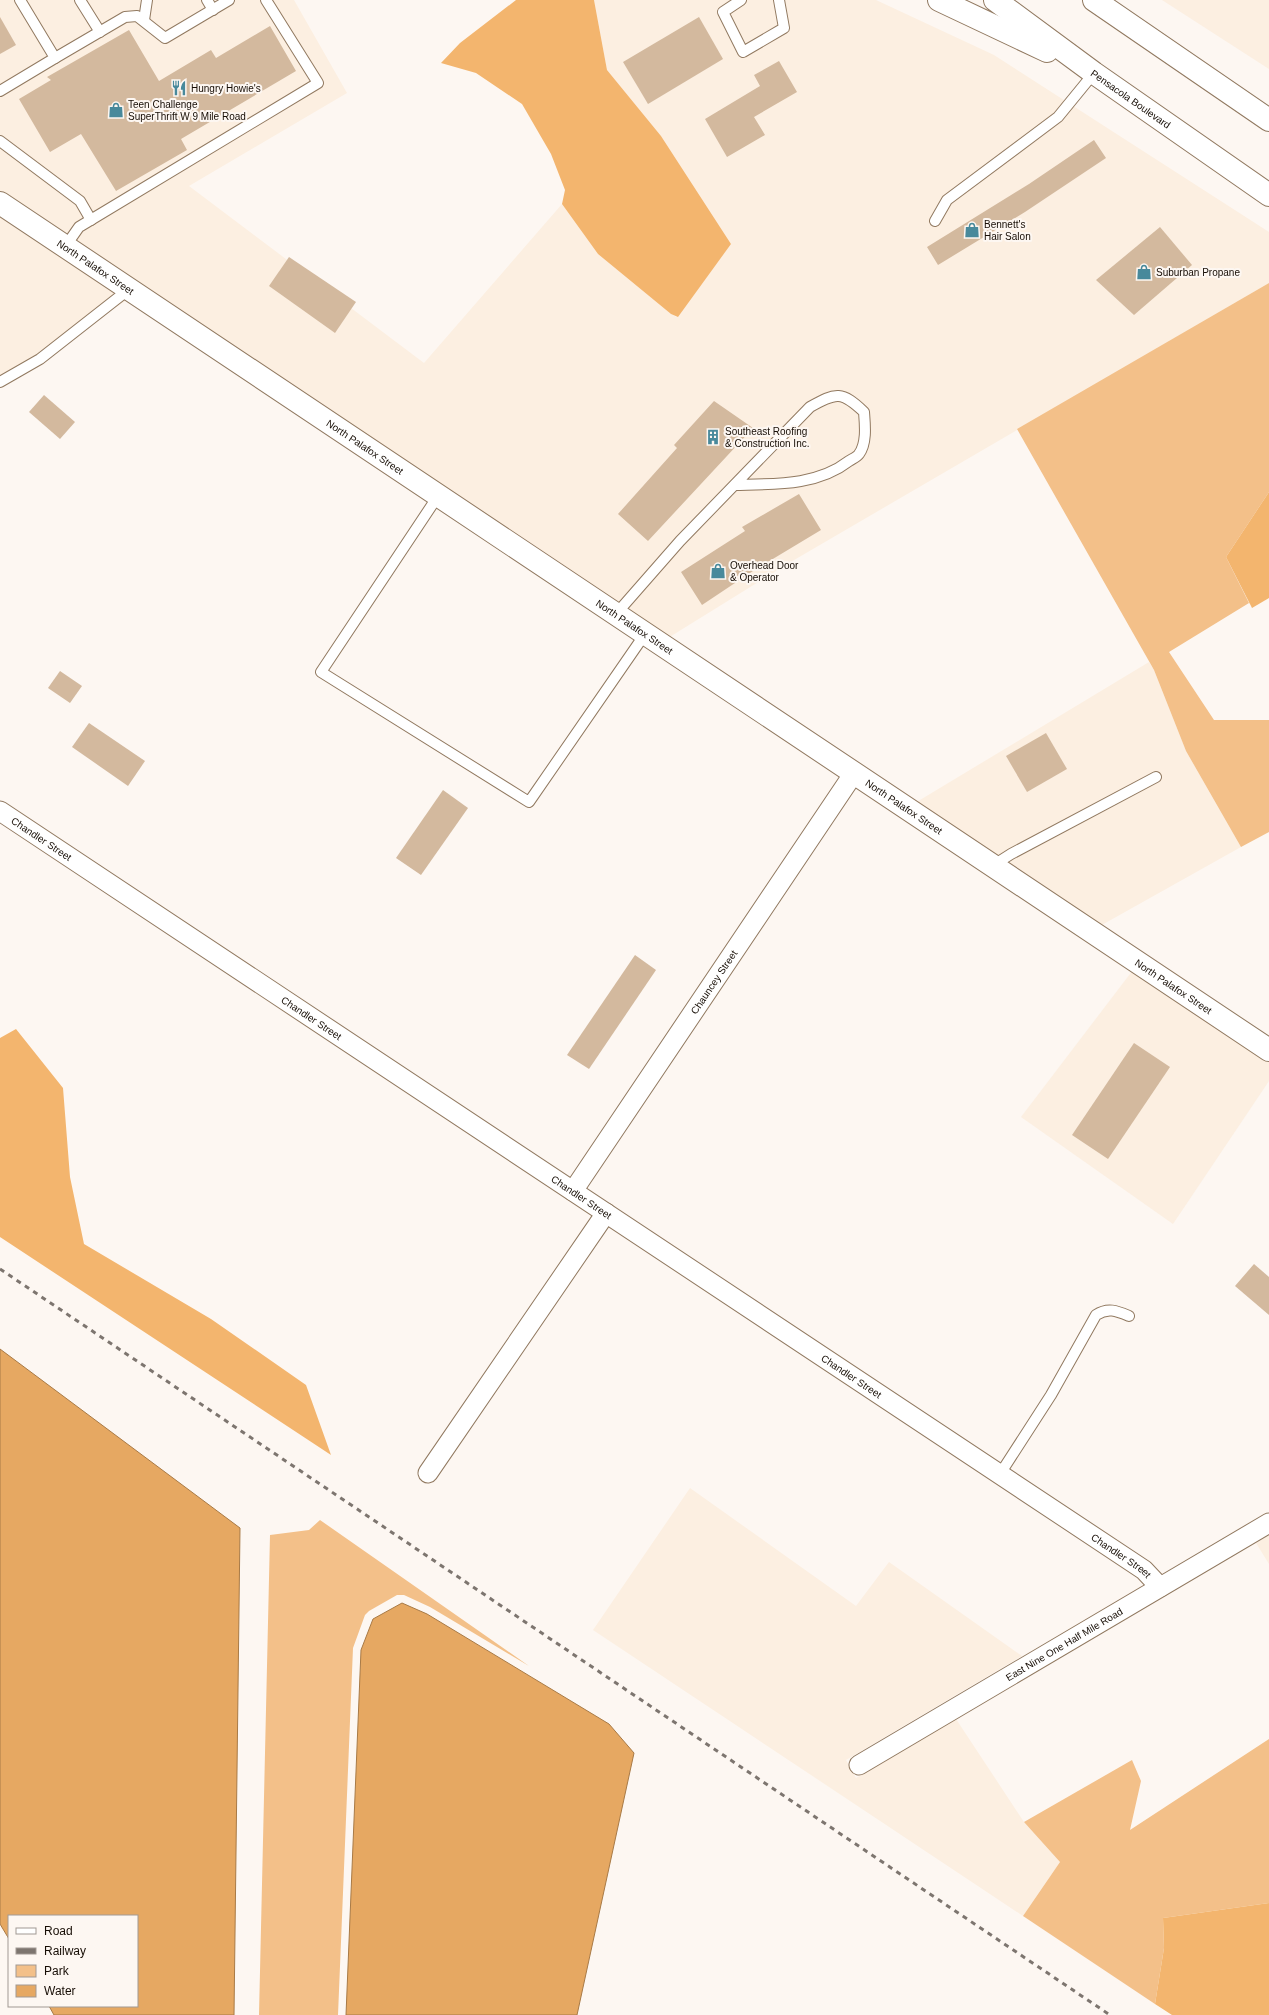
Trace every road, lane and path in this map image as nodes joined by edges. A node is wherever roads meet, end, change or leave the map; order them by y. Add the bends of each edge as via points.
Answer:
1 (20, 0) edge
2 (80, 0) edge
3 (147, 0) edge
4 (207, 0) edge
5 (230, 0) edge
6 (266, 0) edge
7 (741, 0) edge
8 (779, 0) edge
9 (940, 0) edge
10 (995, 0) edge
11 (1094, 0) edge
12 (1112, 0) edge
13 (213, 10) junction
14 (144, 20) junction
15 (100, 32) junction
16 (1152, 38) junction
17 (55, 58) junction
18 (1094, 72) junction
19 (0, 91) edge
20 (1269, 120) edge
21 (0, 141) edge
22 (1266, 188) edge
23 (0, 203) edge
24 (91, 220) junction
25 (935, 221) dead end
26 (65, 247) junction
27 (128, 290) junction
28 (0, 382) edge
29 (735, 485) junction
30 (438, 496) junction
31 (616, 614) junction
32 (645, 634) junction
33 (854, 773) junction
34 (1156, 777) dead end
35 (0, 811) edge
36 (996, 867) junction
37 (1269, 1050) edge
38 (573, 1191) junction
39 (606, 1213) junction
40 (1129, 1316) dead end
41 (428, 1473) dead end
42 (1000, 1474) junction
43 (1269, 1523) edge
44 (1160, 1587) junction
45 (859, 1765) dead end

1 - 17 lane
2 - 15 lane
3 - 14 lane
4 - 13 lane
5 - 13 lane
6 - 24 lane via 318,83
7 - 8 lane via 723,12 743,52 784,28
9 - 18 main road
10 - 18 main road, Pensacola Boulevard
11 - 16 main road
12 - 16 main road
13 - 14 lane via 166,38
14 - 15 lane via 137,16 125,17
15 - 17 lane
16 - 20 main road
17 - 19 lane
18 - 22 main road, Pensacola Boulevard
18 - 25 lane via 1058,117 947,200
21 - 24 lane via 80,201
23 - 26 main road, North Palafox Street
24 - 26 lane via 79,227
26 - 27 main road, North Palafox Street
27 - 28 lane via 40,359
27 - 30 main road, North Palafox Street
29 - 29 lane via 810,407 825,398 837,395 851,399 864,412 865,436 859,454 843,466 825,475 795,483
29 - 31 lane via 680,541
30 - 31 main road, North Palafox Street
30 - 32 lane via 321,672 529,802
31 - 32 main road, North Palafox Street
32 - 33 main road, North Palafox Street
33 - 36 main road, North Palafox Street
33 - 38 street, Chauncey Street
34 - 36 lane via 1011,854
35 - 38 street, Chandler Street
36 - 37 main road, North Palafox Street
38 - 39 street, Chandler Street
39 - 41 street
39 - 42 street, Chandler Street
40 - 42 lane via 1112,1309 1096,1315 1051,1395
42 - 44 street, Chandler Street via 1144,1570
43 - 44 street, East Nine One Half Mile Road
44 - 45 street, East Nine One Half Mile Road

